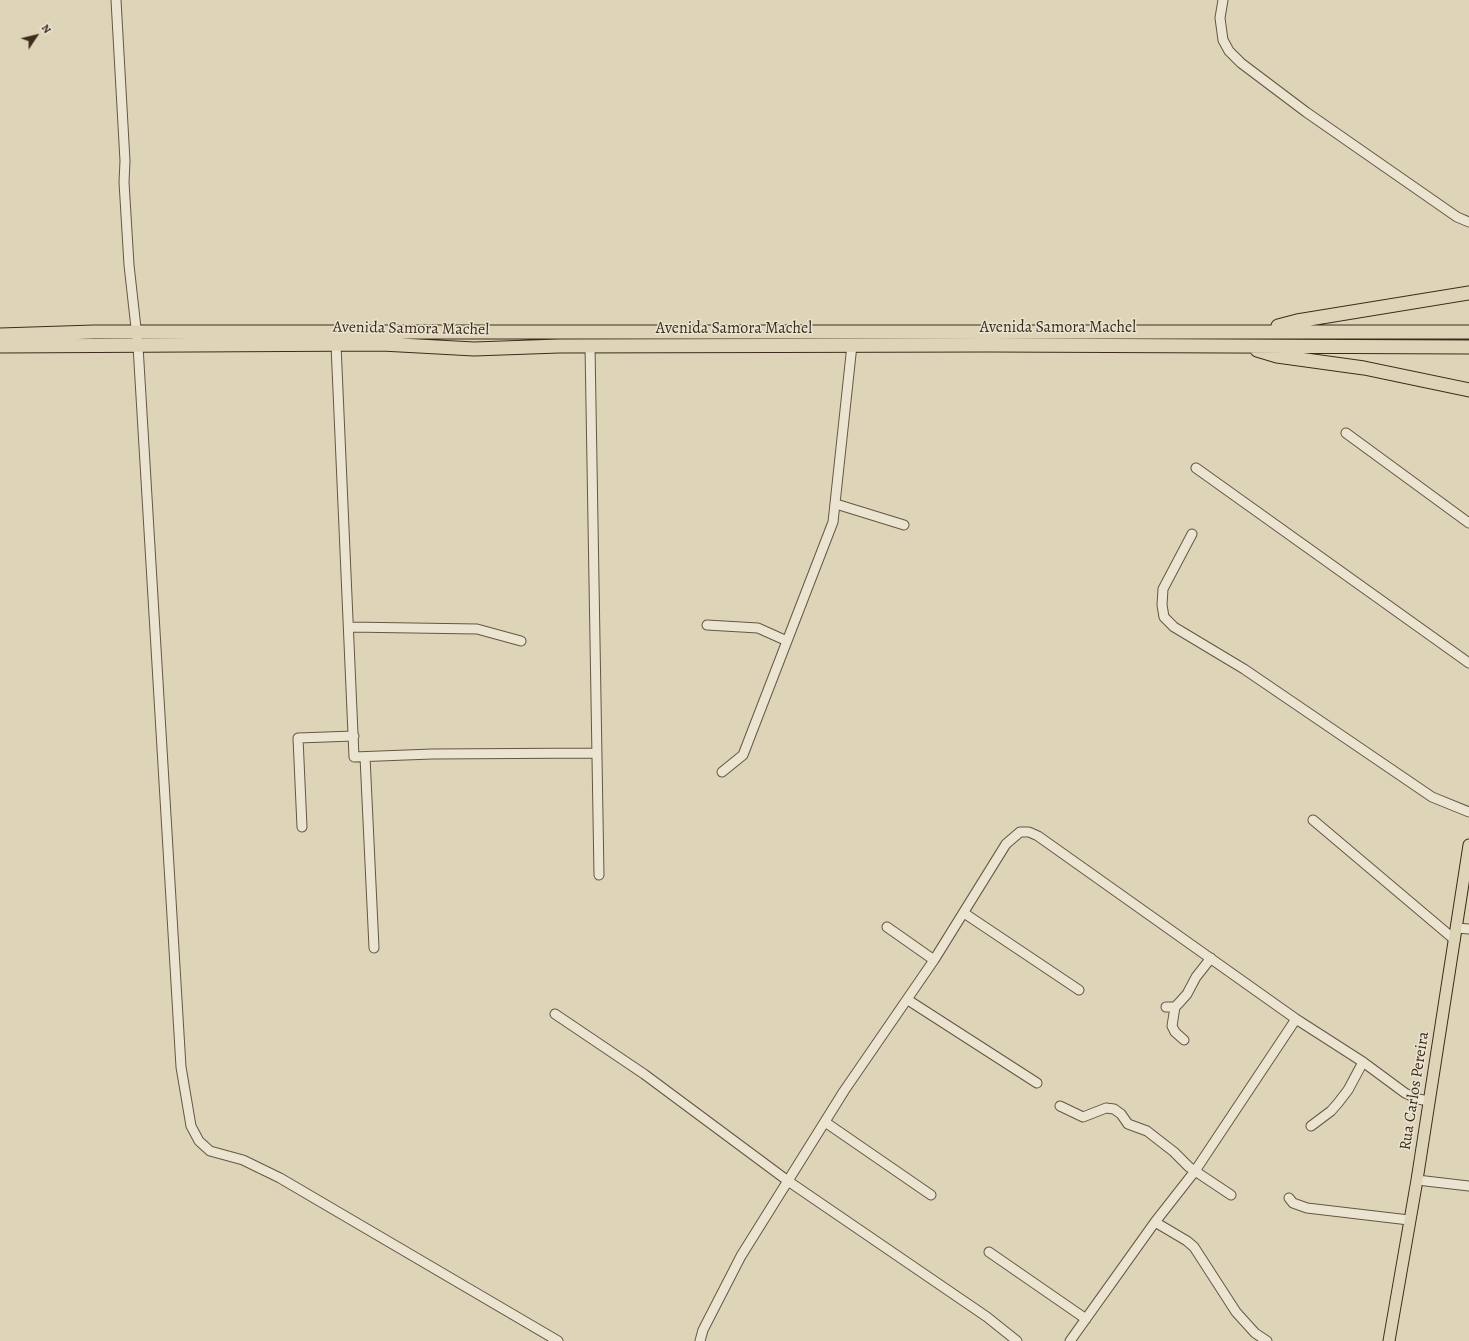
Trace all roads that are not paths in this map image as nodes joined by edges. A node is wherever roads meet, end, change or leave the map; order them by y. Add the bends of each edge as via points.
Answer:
1 (116, 0) edge
2 (1223, 0) edge
3 (1469, 222) edge
4 (1469, 293) edge
5 (1259, 331) junction
6 (1469, 332) edge
7 (0, 335) edge
8 (138, 339) junction
9 (336, 345) junction
10 (0, 346) edge
11 (590, 346) junction
12 (852, 346) junction
13 (1245, 347) junction
14 (1469, 348) edge
15 (1469, 390) edge
16 (1346, 433) dead end
17 (1196, 468) dead end
18 (836, 504) junction
19 (1469, 523) edge
20 (904, 525) dead end
21 (1192, 534) dead end
22 (707, 625) dead end
23 (349, 627) junction
24 (521, 641) dead end
25 (788, 641) junction
26 (1469, 664) edge
27 (354, 736) junction
28 (597, 754) junction
29 (365, 757) junction
30 (722, 772) dead end
31 (1469, 812) edge
32 (1313, 820) dead end
33 (302, 827) dead end
34 (1469, 845) edge
35 (599, 874) dead end
36 (964, 913) junction
37 (887, 927) dead end
38 (1456, 928) junction
39 (1469, 929) edge
40 (1455, 940) junction
41 (374, 948) dead end
42 (1211, 958) junction
43 (934, 960) junction
44 (1079, 990) dead end
45 (908, 1000) junction
46 (555, 1014) dead end
47 (1296, 1019) junction
48 (1184, 1040) dead end
49 (1363, 1062) junction
50 (1038, 1083) dead end
51 (1429, 1101) junction
52 (1060, 1106) dead end
53 (825, 1122) junction
54 (1311, 1126) dead end
55 (1195, 1171) junction
56 (1417, 1180) junction
57 (788, 1181) junction
58 (1469, 1186) edge
59 (931, 1195) dead end
60 (1231, 1195) dead end
61 (1289, 1198) dead end
62 (1409, 1220) junction
63 (1155, 1222) junction
64 (989, 1252) dead end
65 (1086, 1319) junction
66 (558, 1341) edge
67 (700, 1341) edge
68 (1017, 1341) edge
69 (1070, 1341) edge
70 (1266, 1341) edge
71 (1389, 1341) edge

1 - 8 street via 129,265
2 - 3 street via 1220,18 1222,40 1241,63 1312,116 1457,217
4 - 5 highway via 1297,321
5 - 6 highway, Avenida Samora Machel
5 - 8 highway, Avenida Samora Machel
7 - 8 highway, Avenida Samora Machel
8 - 9 highway, Avenida Samora Machel
8 - 10 highway, Avenida Samora Machel
8 - 66 street via 181,1067 193,1131 210,1152 243,1160 280,1178
9 - 11 highway, Avenida Samora Machel via 382,344 474,349
9 - 23 street
11 - 12 highway, Avenida Samora Machel
11 - 28 street
12 - 13 highway, Avenida Samora Machel
12 - 18 street
13 - 14 highway, Avenida Samora Machel via 1284,345
13 - 15 highway via 1277,356 1364,368
16 - 19 street
17 - 26 street
18 - 20 street
18 - 25 street via 833,522
21 - 31 street via 1163,589 1164,617 1174,627 1244,669 1432,797
22 - 25 street via 758,628
23 - 24 street via 477,629
23 - 27 street
25 - 30 street via 743,755
27 - 29 street via 354,757
27 - 33 street via 298,738
28 - 29 street via 432,754
28 - 35 street
29 - 41 street
32 - 40 street
34 - 38 main road, Rua Carlos Pereira
36 - 42 street via 1006,844 1020,832 1029,832
36 - 43 street
36 - 44 street
37 - 43 street
38 - 39 street
38 - 40 main road, Rua Carlos Pereira
40 - 51 main road, Rua Carlos Pereira
42 - 47 street
42 - 48 street via 1187,994 1171,1007 1172,1026
43 - 45 street
45 - 50 street
45 - 53 street
46 - 57 street via 644,1074
47 - 49 street
47 - 55 street
49 - 51 street via 1405,1093
49 - 54 street via 1338,1103
51 - 56 main road, Rua Carlos Pereira
52 - 55 street via 1083,1117 1106,1108 1114,1109 1128,1124 1147,1131
53 - 57 street
53 - 59 street
55 - 60 street
55 - 63 street
56 - 58 street
56 - 62 main road, Rua Carlos Pereira
57 - 67 street via 738,1263 703,1330
57 - 68 street via 974,1308
61 - 62 street via 1293,1203 1307,1208
62 - 71 main road, Rua Carlos Pereira
63 - 65 street
63 - 70 street via 1187,1240 1194,1247 1236,1312
64 - 65 street
65 - 69 street

